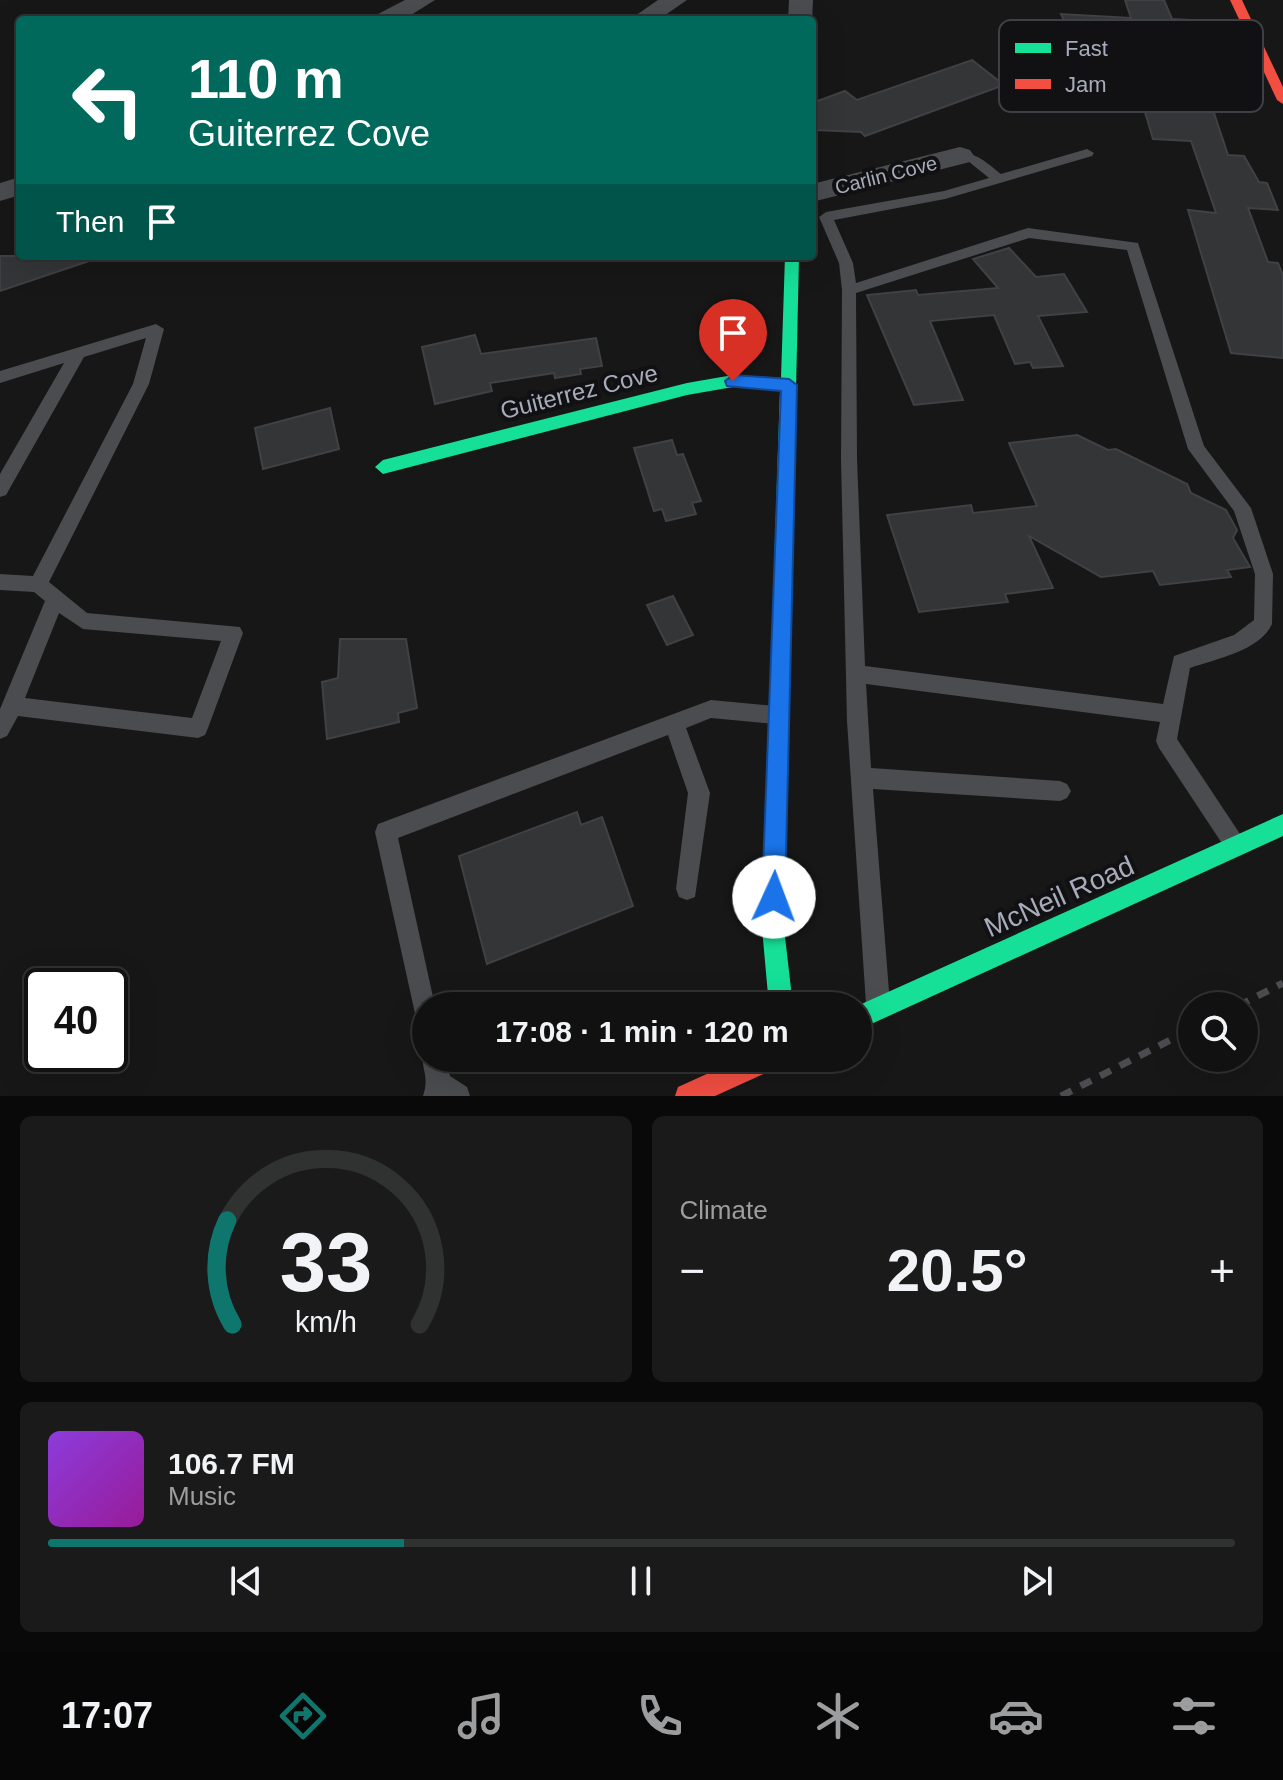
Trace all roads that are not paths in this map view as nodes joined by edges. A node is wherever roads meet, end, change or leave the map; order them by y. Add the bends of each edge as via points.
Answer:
1 (423, 0) edge
2 (675, 0) edge
3 (1236, 0) edge
4 (393, 16) edge
5 (648, 16) edge
6 (1245, 20) edge
7 (1263, 57) edge
8 (1283, 100) edge
9 (1087, 153) dead end
10 (960, 156) joint
11 (1000, 180) junction
12 (817, 208) edge
13 (792, 260) edge
14 (849, 290) junction
15 (78, 353) junction
16 (0, 377) edge
17 (789, 385) junction
18 (383, 467) dead end
19 (0, 490) edge
20 (0, 582) edge
21 (38, 584) junction
22 (55, 599) junction
23 (856, 674) junction
24 (15, 701) junction
25 (1171, 714) junction
26 (779, 715) junction
27 (674, 723) junction
28 (0, 729) edge
29 (861, 778) junction
30 (1060, 791) dead end
31 (1283, 825) edge
32 (1236, 846) junction
33 (687, 889) dead end
34 (420, 992) edge
35 (780, 992) edge
36 (867, 992) edge
37 (872, 1011) edge
38 (438, 1072) edge
39 (739, 1072) edge
40 (444, 1092) edge
41 (687, 1096) edge

1 - 4 street
2 - 5 street
3 - 6 street
7 - 8 street
9 - 11 lane
10 - 11 lane via 972,158
10 - 12 street, Carlin Cove
11 - 12 lane via 945,195
12 - 14 lane via 846,263
13 - 17 street
14 - 23 lane
14 - 25 lane via 1028,233 1133,246 1196,449 1242,508 1264,574 1263,624 1240,641 1181,662
15 - 16 lane
15 - 19 lane
15 - 21 lane via 156,329 141,384
17 - 18 street, Guiterrez Cove via 733,381 687,389
17 - 26 street
20 - 21 lane
21 - 22 lane
22 - 24 lane
22 - 24 lane via 83,621 233,633 198,728 12,706
23 - 25 lane
23 - 29 lane
24 - 28 lane
25 - 32 lane via 1166,741
26 - 27 lane via 711,709
26 - 35 street via 773,928
27 - 33 lane via 699,793
27 - 34 lane via 386,832
29 - 30 lane
29 - 36 lane
31 - 32 street, McNeil Road
32 - 37 street, McNeil Road
38 - 40 lane
39 - 41 street

